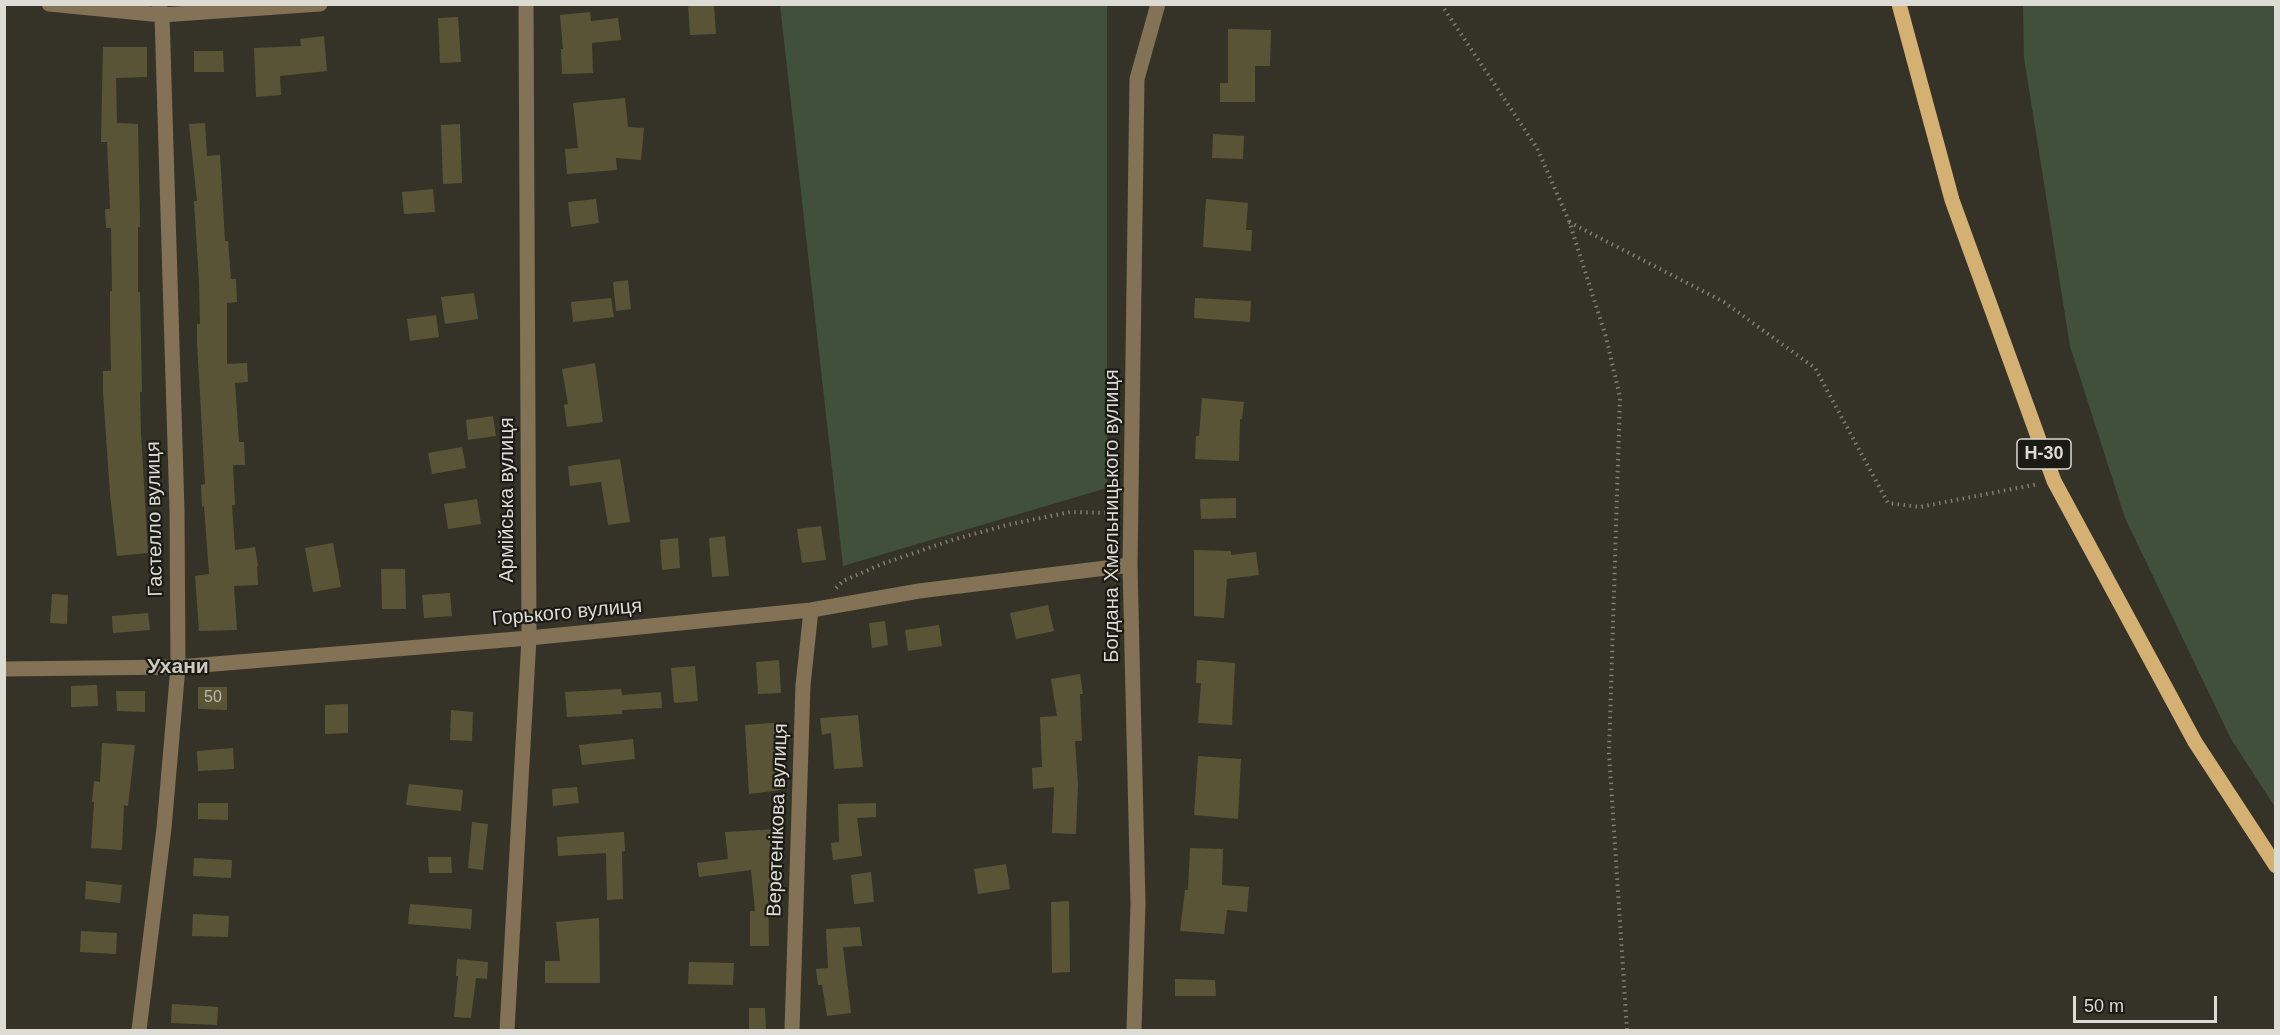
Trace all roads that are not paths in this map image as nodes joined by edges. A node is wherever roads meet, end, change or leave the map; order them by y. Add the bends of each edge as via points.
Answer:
1 (49, 4) edge
2 (320, 4) edge
3 (526, 4) edge
4 (1158, 4) edge
5 (1899, 4) edge
6 (160, 10) edge
7 (1130, 565) junction
8 (811, 610) junction
9 (529, 638) junction
10 (178, 667) junction
11 (4, 669) edge
12 (2276, 866) edge
13 (139, 1030) edge
14 (507, 1030) edge
15 (792, 1030) edge
16 (1134, 1030) edge

1 - 6 street
2 - 6 street
3 - 9 street, Армійська вулиця
4 - 7 street, Богдана Хмельницького вулиця via 1137,79
5 - 12 main road, Н-30 via 1952,200 2054,481 2195,742
6 - 10 street, Гастелло вулиця
7 - 8 street, Горького вулиця via 919,591
7 - 16 street, Богдана Хмельницького вулиця via 1138,904
8 - 9 street, Горького вулиця
8 - 15 street, Веретенікова вулиця via 803,685
9 - 10 street, Горького вулиця
9 - 14 street, Армійська вулиця
10 - 11 street, Горького вулиця
10 - 13 street, Гастелло вулиця via 164,828

